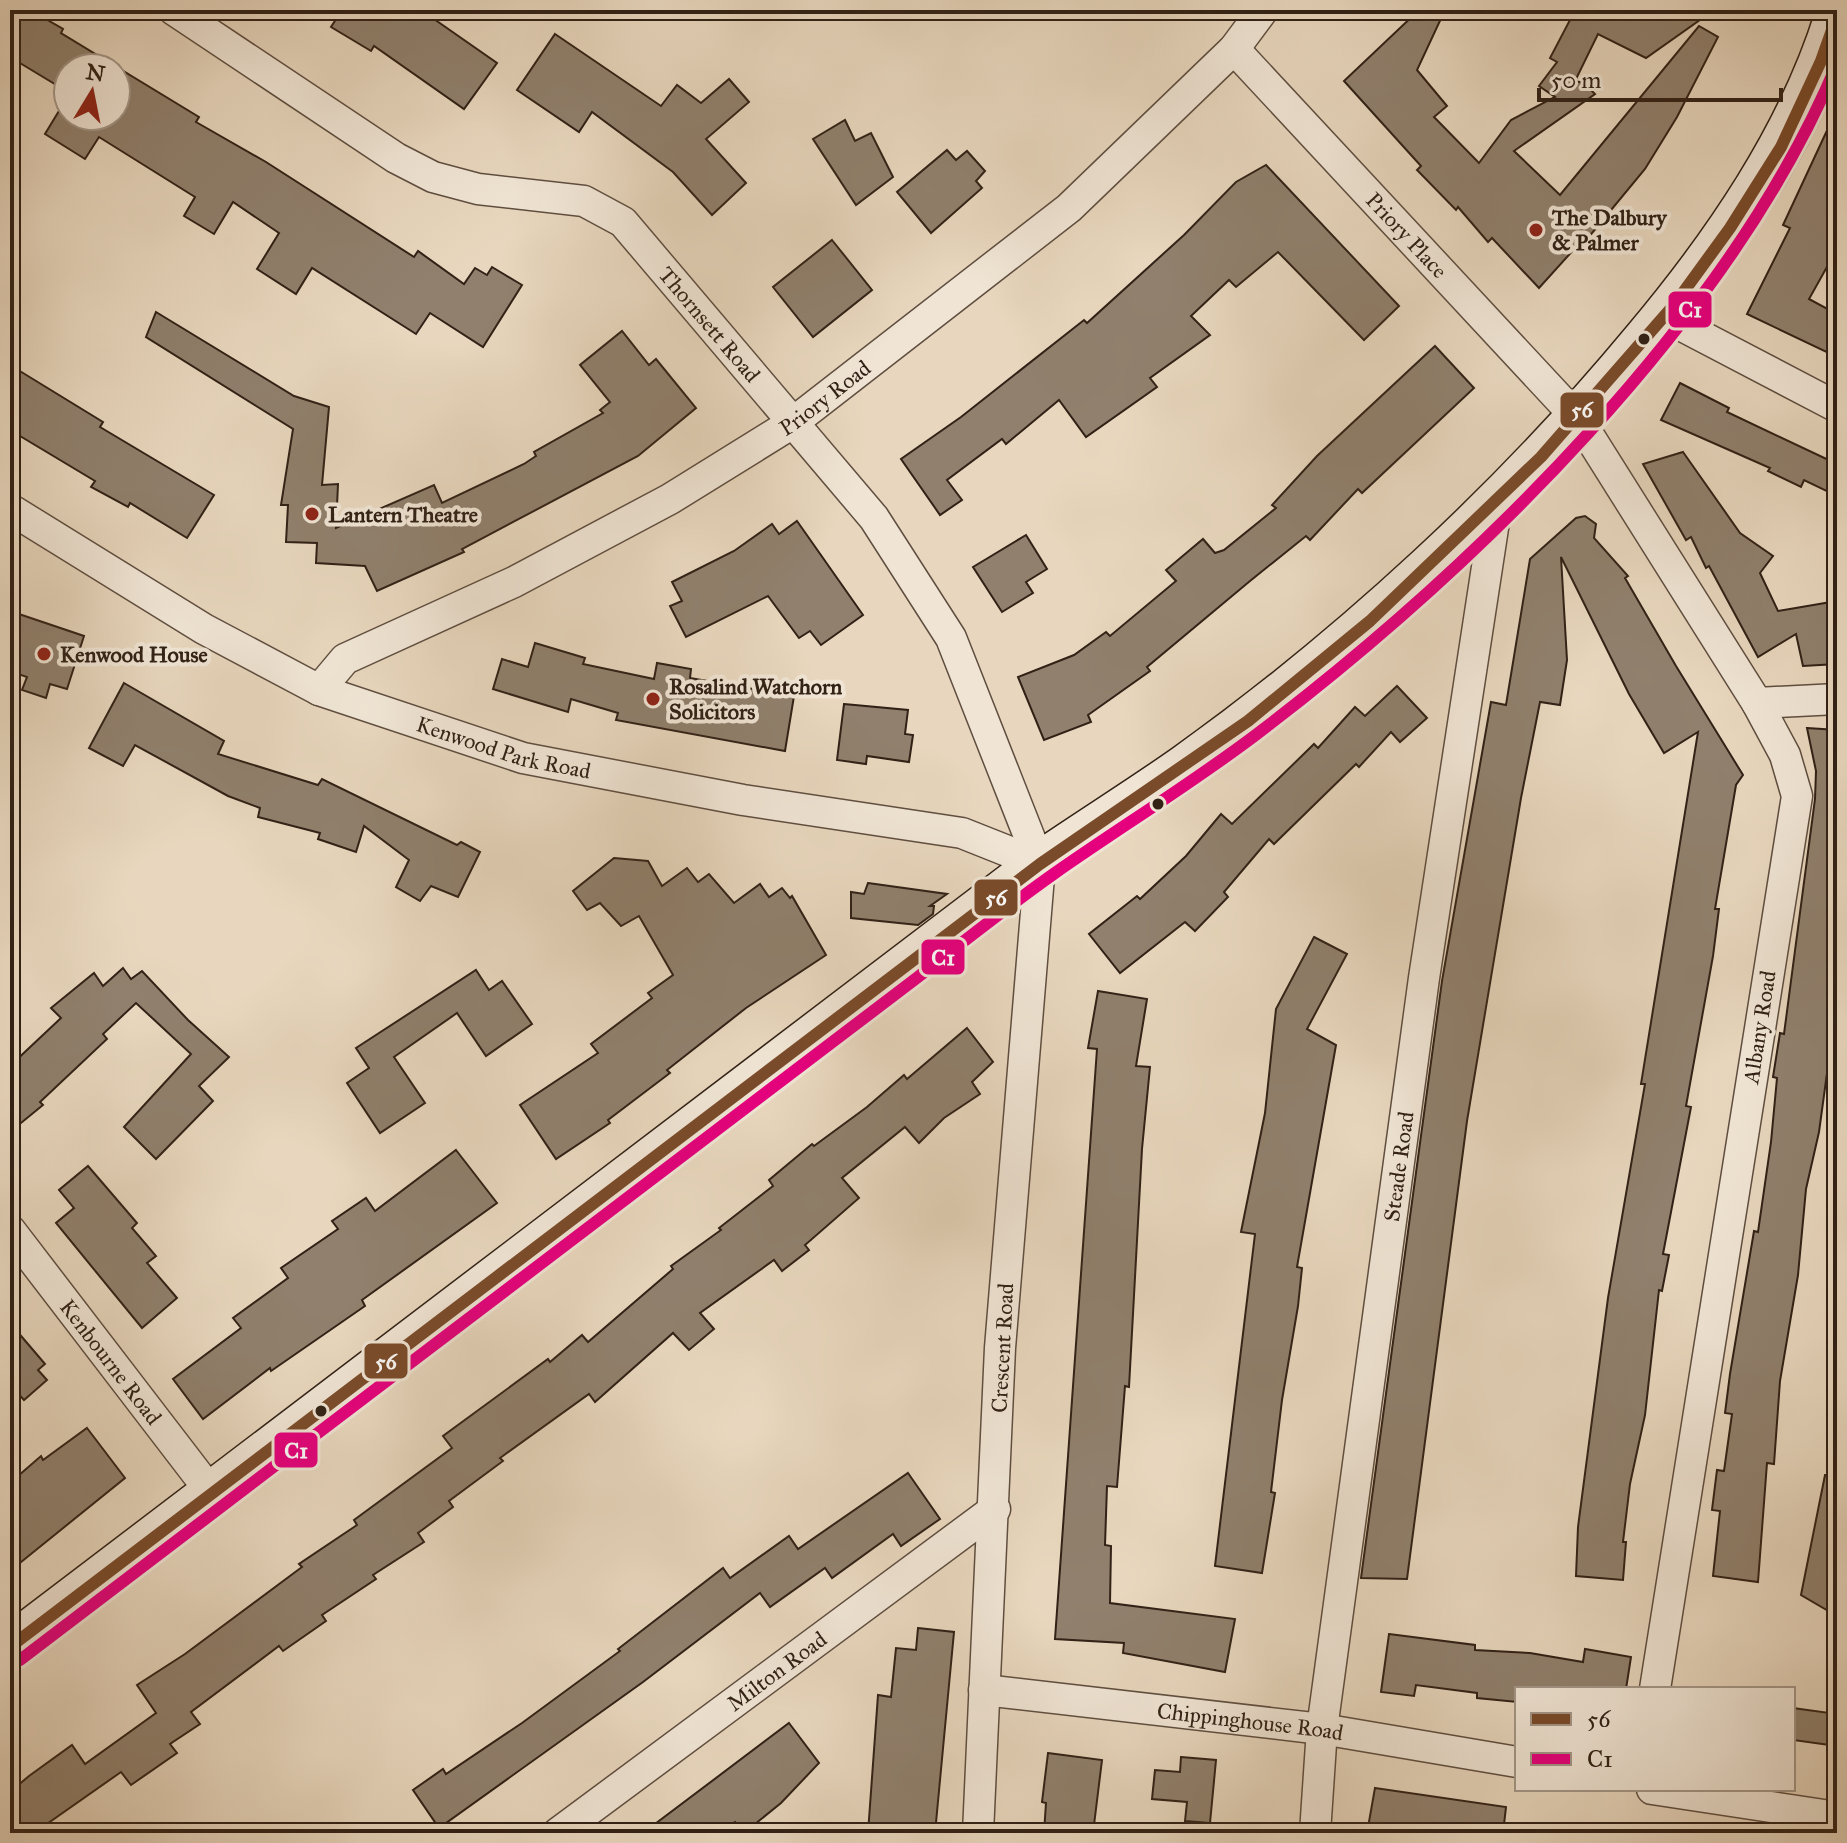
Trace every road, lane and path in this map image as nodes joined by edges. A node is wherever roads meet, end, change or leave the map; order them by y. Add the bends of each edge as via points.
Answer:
1 (174, 10) edge
2 (1263, 10) edge
3 (1837, 16) edge
4 (1234, 49) junction
5 (1665, 317) junction
6 (1837, 407) edge
7 (1579, 420) junction
8 (791, 424) junction
9 (1497, 502) junction
10 (10, 509) edge
11 (319, 690) junction
12 (1837, 699) edge
13 (1757, 703) junction
14 (1040, 864) junction
15 (10, 1230) edge
16 (211, 1492) junction
17 (995, 1509) junction
18 (10, 1647) edge
19 (1655, 1687) edge
20 (984, 1690) junction
21 (1322, 1729) junction
22 (1515, 1762) edge
23 (1665, 1791) edge
24 (1837, 1817) edge
25 (558, 1833) edge
26 (978, 1833) edge
27 (1315, 1833) edge

1 - 8 street, Thornsett Road via 396,158 433,177 478,189 584,201 623,222
2 - 4 street, Priory Road
3 - 5 street via 1820,63 1765,174
4 - 7 street, Priory Place
4 - 8 street, Priory Road via 1069,208
5 - 6 street
5 - 7 street
7 - 9 street
7 - 13 street, Albany Road
8 - 11 street, Priory Road via 670,499 514,582 345,659
8 - 14 street, Thornsett Road via 874,518 951,638
9 - 14 street via 1337,649 1186,766
9 - 21 street, Steade Road via 1424,978
10 - 11 street, Kenwood Park Road via 204,629
11 - 14 street, Kenwood Park Road via 523,758 743,800 962,833
12 - 13 street
13 - 19 street, Albany Road via 1785,755 1797,796
14 - 16 street
14 - 17 street, Crescent Road via 1000,1348
15 - 16 street, Kenbourne Road
16 - 18 street
17 - 20 street, Crescent Road
17 - 25 street, Milton Road
20 - 21 street, Chippinghouse Road
20 - 26 street, Crescent Road
21 - 22 street, Chippinghouse Road
21 - 27 street, Steade Road
23 - 24 street

